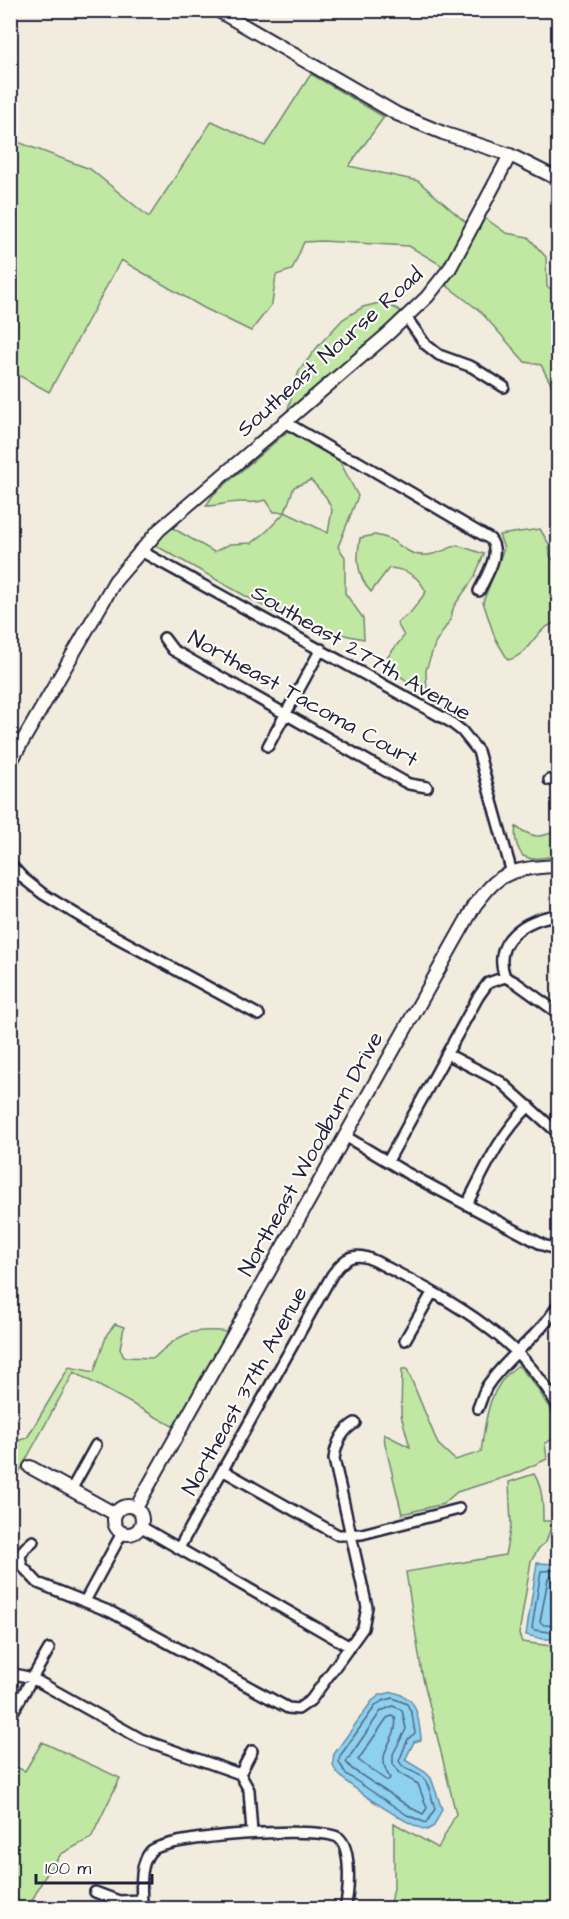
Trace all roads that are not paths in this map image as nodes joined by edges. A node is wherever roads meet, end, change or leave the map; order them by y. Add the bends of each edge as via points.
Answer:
1 (217, 10) edge
2 (510, 155) junction
3 (558, 179) edge
4 (406, 317) junction
5 (504, 387) dead end
6 (285, 422) junction
7 (139, 550) junction
8 (479, 591) dead end
9 (164, 638) dead end
10 (321, 649) junction
11 (285, 714) junction
12 (268, 746) dead end
13 (10, 763) edge
14 (427, 787) dead end
15 (10, 864) edge
16 (558, 866) edge
17 (512, 873) junction
18 (558, 915) edge
19 (505, 977) junction
20 (558, 1014) edge
21 (259, 1015) dead end
22 (447, 1054) junction
23 (529, 1106) junction
24 (558, 1133) edge
25 (345, 1136) junction
26 (388, 1161) junction
27 (467, 1204) junction
28 (558, 1250) edge
29 (432, 1293) junction
30 (558, 1305) edge
31 (405, 1340) dead end
32 (518, 1353) junction
33 (558, 1407) edge
34 (478, 1408) dead end
35 (355, 1423) dead end
36 (96, 1445) dead end
37 (30, 1467) dead end
38 (224, 1471) junction
39 (71, 1490) junction
40 (136, 1508) junction
41 (459, 1509) dead end
42 (115, 1514) junction
43 (140, 1526) junction
44 (122, 1533) junction
45 (350, 1536) junction
46 (33, 1541) dead end
47 (179, 1548) junction
48 (85, 1601) junction
49 (350, 1647) junction
50 (49, 1649) dead end
51 (10, 1672) edge
52 (32, 1678) junction
53 (10, 1717) edge
54 (252, 1751) dead end
55 (240, 1774) junction
56 (252, 1833) junction
57 (95, 1892) dead end
58 (142, 1904) edge
59 (345, 1908) edge

1 - 2 street via 397,114 443,134
2 - 3 street
2 - 4 street, Southeast Nourse Road via 450,268
4 - 5 street via 424,344 439,355 472,367
4 - 6 street, Southeast Nourse Road
6 - 7 street, Southeast Nourse Road
6 - 8 street via 490,539 494,543 494,557
7 - 10 street, Southeast 277th Avenue
7 - 13 street, Southeast Nourse Road via 114,581
9 - 11 street, Northeast Tacoma Court via 173,650
10 - 11 street
10 - 17 street, Southeast 277th Avenue via 448,721 471,741 478,751
11 - 12 street
11 - 14 street, Northeast Tacoma Court via 409,784
15 - 21 street via 43,894 94,925
16 - 17 street, Northeast Woodburn Drive
17 - 25 street, Northeast Woodburn Drive via 494,882 475,905
18 - 19 street via 525,926 505,943 501,961
19 - 20 street
19 - 22 street via 488,983 481,992
22 - 23 street via 501,1082
22 - 26 street
23 - 24 street
23 - 27 street via 510,1124
25 - 26 street
25 - 40 street, Northeast Woodburn Drive
26 - 27 street
27 - 28 street
29 - 31 street
29 - 32 street via 483,1322
29 - 38 street, Northeast 37th Avenue via 364,1256 351,1256 339,1265
30 - 32 street
32 - 33 street via 536,1371
32 - 34 street via 491,1380
35 - 45 street via 341,1437 334,1459
36 - 39 street
37 - 39 street
38 - 45 street via 331,1533
38 - 47 street, Northeast 37th Avenue
39 - 42 street
40 - 42 street via 124,1506
40 - 43 street via 142,1518
41 - 45 street
42 - 44 street via 115,1525
43 - 44 street via 134,1532
43 - 47 street
44 - 48 street
45 - 49 street via 367,1607 363,1628
46 - 48 street via 20,1556 28,1574 38,1583
47 - 49 street
48 - 49 street via 288,1708 298,1709 312,1700
50 - 52 street
51 - 52 street
52 - 53 street
52 - 55 street via 141,1739
54 - 55 street
55 - 56 street via 249,1790
56 - 58 street via 154,1848 143,1869
56 - 59 street via 324,1833 339,1839 348,1856
57 - 58 street

